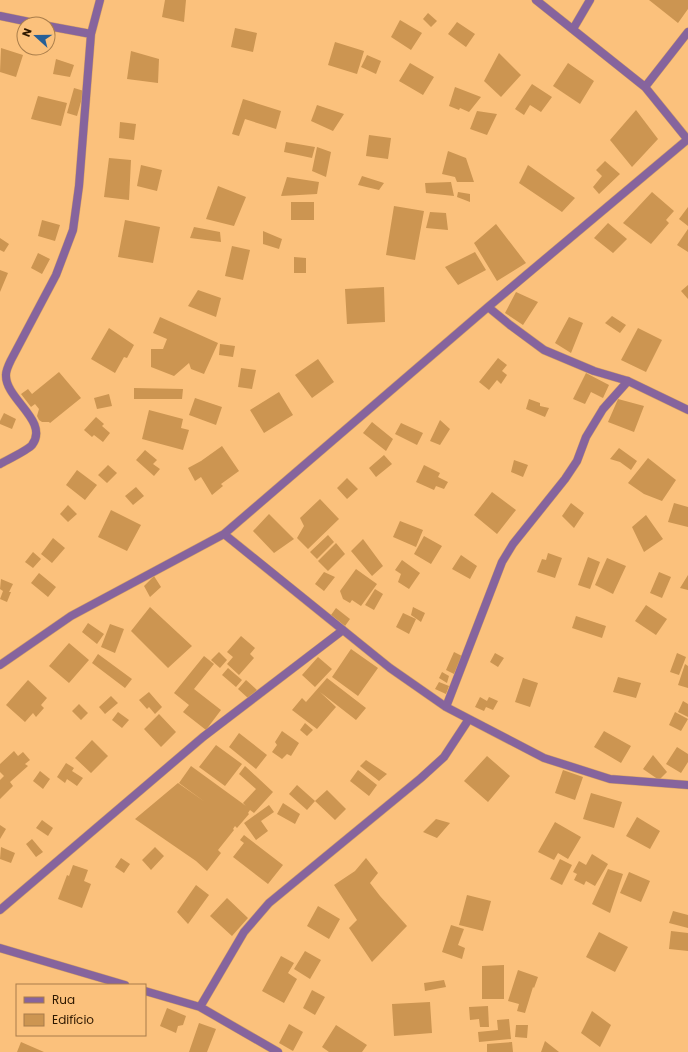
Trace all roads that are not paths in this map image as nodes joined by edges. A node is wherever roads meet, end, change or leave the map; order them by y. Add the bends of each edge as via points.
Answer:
1 (100, 0) edge
2 (536, 0) edge
3 (590, 0) edge
4 (0, 16) edge
5 (16, 19) edge
6 (56, 27) edge
7 (573, 29) junction
8 (688, 32) edge
9 (92, 34) junction
10 (645, 87) junction
11 (688, 139) edge
12 (488, 307) junction
13 (628, 381) junction
14 (688, 410) edge
15 (0, 464) edge
16 (224, 534) junction
17 (343, 630) junction
18 (0, 665) edge
19 (446, 707) junction
20 (469, 719) junction
21 (688, 785) edge
22 (0, 910) edge
23 (0, 948) edge
24 (122, 984) edge
25 (146, 991) edge
26 (200, 1007) junction
27 (278, 1052) edge

1 - 9 street
2 - 7 street
3 - 7 street
4 - 5 street
6 - 9 street
7 - 10 street
8 - 10 street
9 - 15 street via 73,230 56,275 11,360 6,375 10,389 34,423 37,433 31,446
10 - 11 street
11 - 12 street
12 - 13 street via 544,350 594,371
12 - 16 street
13 - 14 street
13 - 19 street via 603,409 566,478 513,544 502,562
16 - 17 street
16 - 18 street via 71,616
17 - 19 street via 390,668
17 - 22 street via 203,737
19 - 20 street
20 - 21 street via 544,758 610,779
20 - 26 street via 444,757 270,903 244,932
23 - 24 street
25 - 26 street
26 - 27 street

